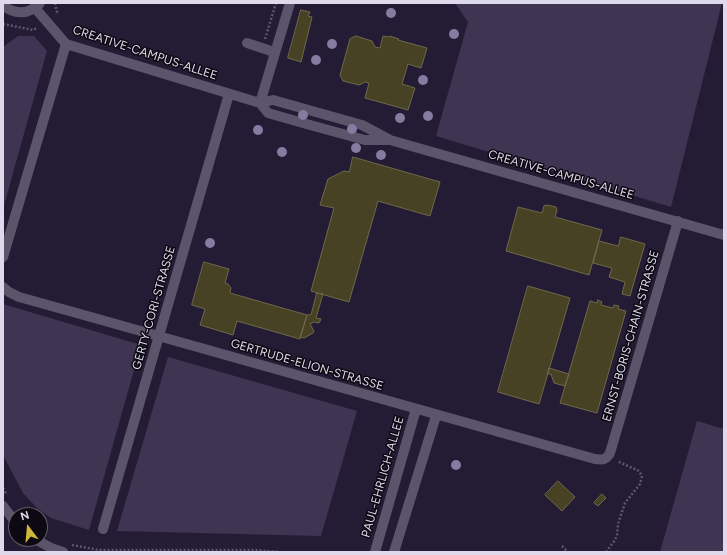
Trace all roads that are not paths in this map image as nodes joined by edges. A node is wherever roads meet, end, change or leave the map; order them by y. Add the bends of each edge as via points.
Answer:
1 (290, 3) edge
2 (3, 5) edge
3 (37, 6) edge
4 (66, 44) junction
5 (248, 44) dead end
6 (274, 52) junction
7 (229, 94) junction
8 (260, 103) junction
9 (390, 140) junction
10 (678, 221) junction
11 (724, 234) edge
12 (3, 257) edge
13 (3, 287) edge
14 (159, 336) junction
15 (416, 409) junction
16 (436, 416) junction
17 (607, 458) joint
18 (103, 529) dead end
19 (48, 546) edge
20 (66, 548) edge
21 (375, 552) edge
22 (394, 552) edge

1 - 6 street
2 - 3 street via 8,10 22,13
3 - 4 street, CREATIVE-CAMPUS-ALLEE
4 - 7 street, CREATIVE-CAMPUS-ALLEE
4 - 12 street
5 - 6 street
6 - 8 street
7 - 8 street, CREATIVE-CAMPUS-ALLEE
7 - 14 street, GERTY-CORI-STRASSE
8 - 9 street, CREATIVE-CAMPUS-ALLEE via 273,100 293,105 362,125
8 - 9 street, CREATIVE-CAMPUS-ALLEE via 268,113 310,125 365,140
9 - 10 street, CREATIVE-CAMPUS-ALLEE
10 - 11 street, CREATIVE-CAMPUS-ALLEE
10 - 17 street, ERNST-BORIS-CHAIN-STRASSE
13 - 14 street, GERTRUDE-ELION-STRASSE via 19,297
14 - 15 street, GERTRUDE-ELION-STRASSE
14 - 18 street, GERTY-CORI-STRASSE
15 - 16 street, GERTRUDE-ELION-STRASSE
15 - 21 street, PAUL-EHRLICH-ALLEE
16 - 17 street, GERTRUDE-ELION-STRASSE via 594,459
16 - 22 street
19 - 20 street

